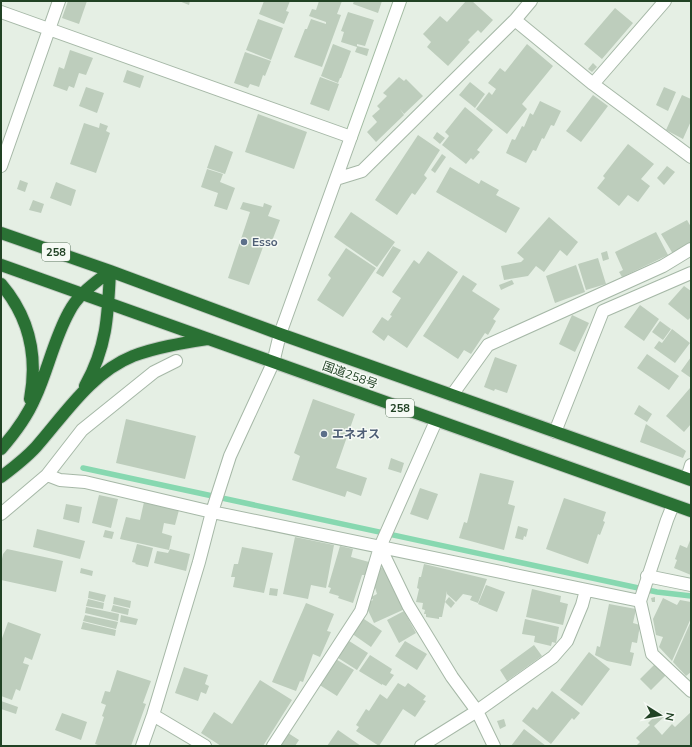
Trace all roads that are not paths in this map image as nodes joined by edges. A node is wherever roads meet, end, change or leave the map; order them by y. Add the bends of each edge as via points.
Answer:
1 (59, 1) edge
2 (400, 1) edge
3 (531, 1) edge
4 (665, 1) edge
5 (1, 12) edge
6 (514, 20) junction
7 (49, 29) junction
8 (593, 84) junction
9 (351, 137) junction
10 (691, 157) edge
11 (1, 166) edge
12 (336, 179) junction
13 (1, 233) edge
14 (691, 249) edge
15 (1, 265) edge
16 (110, 271) junction
17 (691, 272) edge
18 (1, 284) edge
19 (81, 294) junction
20 (109, 302) junction
21 (280, 334) junction
22 (209, 339) junction
23 (176, 361) dead end
24 (273, 363) junction
25 (80, 395) junction
26 (452, 395) junction
27 (25, 418) junction
28 (436, 421) junction
29 (555, 432) junction
30 (1, 449) edge
31 (691, 465) edge
32 (47, 475) junction
33 (1, 477) edge
34 (689, 479) edge
35 (673, 505) junction
36 (214, 508) junction
37 (691, 511) edge
38 (1, 514) edge
39 (381, 544) junction
40 (647, 579) junction
41 (691, 585) edge
42 (586, 590) junction
43 (641, 599) junction
44 (691, 691) edge
45 (477, 712) junction
46 (153, 715) junction
47 (142, 746) edge
48 (205, 746) edge
49 (273, 746) edge
50 (421, 746) edge
51 (494, 746) edge

1 - 7 street
2 - 9 street
3 - 6 street
4 - 8 street
5 - 7 street
6 - 8 street
6 - 12 street via 362,171
7 - 9 street
7 - 11 street
8 - 10 street
9 - 12 street
12 - 21 street
13 - 16 highway, 国道258号 / 258
14 - 26 street via 663,266 488,345
15 - 19 highway, 国道258号 / 258
16 - 19 highway
16 - 20 highway
16 - 21 highway, 国道258号 / 258
17 - 29 street via 603,311
18 - 27 highway via 19,309 27,326 31,344 33,377
19 - 20 highway, 国道258号 / 258
19 - 27 highway via 59,332 36,397
20 - 22 highway, 国道258号 / 258
20 - 25 highway via 102,349
21 - 24 street
21 - 26 highway, 国道258号 / 258
22 - 24 highway, 国道258号 / 258
22 - 25 highway via 173,345 132,357 97,379
23 - 32 street via 154,372 82,430
24 - 28 highway, 国道258号 / 258
24 - 36 street via 230,456
25 - 33 highway via 35,448
26 - 29 highway, 国道258号 / 258
27 - 30 highway
28 - 35 highway, 国道258号 / 258
28 - 39 street
29 - 34 highway, 国道258号 / 258
31 - 34 street
32 - 36 street via 60,480 85,482
32 - 38 street
35 - 37 highway, 国道258号 / 258
35 - 40 street
36 - 39 street
36 - 46 street
39 - 42 street
39 - 45 street via 408,605 452,677
39 - 49 street via 360,611
40 - 41 street
40 - 43 street
42 - 43 street
42 - 45 street via 567,640 553,657
43 - 44 street via 652,654
45 - 50 street
45 - 51 street
46 - 47 street
46 - 48 street

